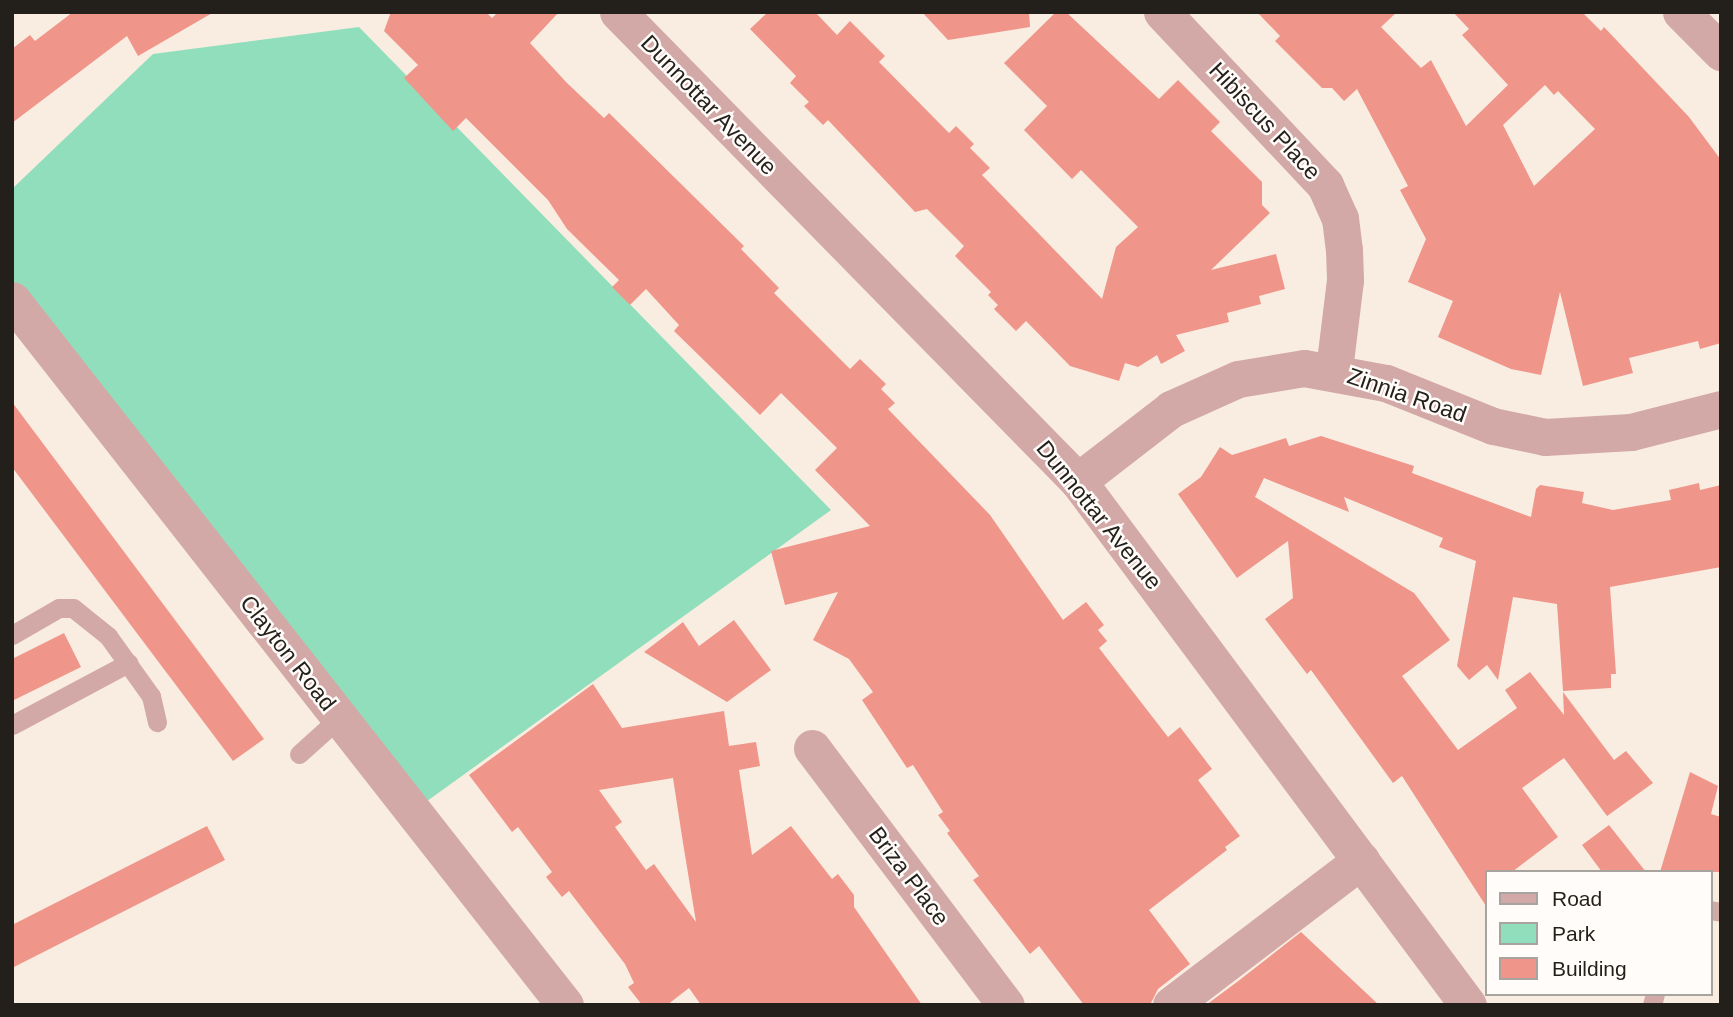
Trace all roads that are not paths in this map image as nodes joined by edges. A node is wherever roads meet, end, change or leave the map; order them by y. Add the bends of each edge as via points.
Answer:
1 (618, 12) edge
2 (1162, 12) edge
3 (1681, 12) edge
4 (1721, 52) edge
5 (12, 300) edge
6 (1334, 370) junction
7 (1721, 408) edge
8 (1078, 481) junction
9 (12, 635) edge
10 (128, 663) junction
11 (339, 718) junction
12 (157, 722) dead end
13 (12, 726) edge
14 (812, 748) dead end
15 (299, 754) dead end
16 (1361, 860) junction
17 (565, 1005) edge
18 (1006, 1005) edge
19 (1171, 1005) edge
20 (1468, 1005) edge

1 - 8 street, Dunnottar Avenue
2 - 6 street, Hibiscus Place via 1325,185 1339,219 1344,260
3 - 4 street
5 - 11 street, Clayton Road
6 - 7 street, Zinnia Road via 1386,383 1493,426 1545,437 1631,432
6 - 8 street, Zinnia Road via 1268,372 1215,388 1138,431
8 - 16 street, Dunnottar Avenue
9 - 10 lane via 59,608 73,608 98,625
10 - 12 lane via 151,696
10 - 13 lane
11 - 15 lane
11 - 17 street, Clayton Road
14 - 18 street, Briza Place
16 - 19 street
16 - 20 street, Dunnottar Avenue

